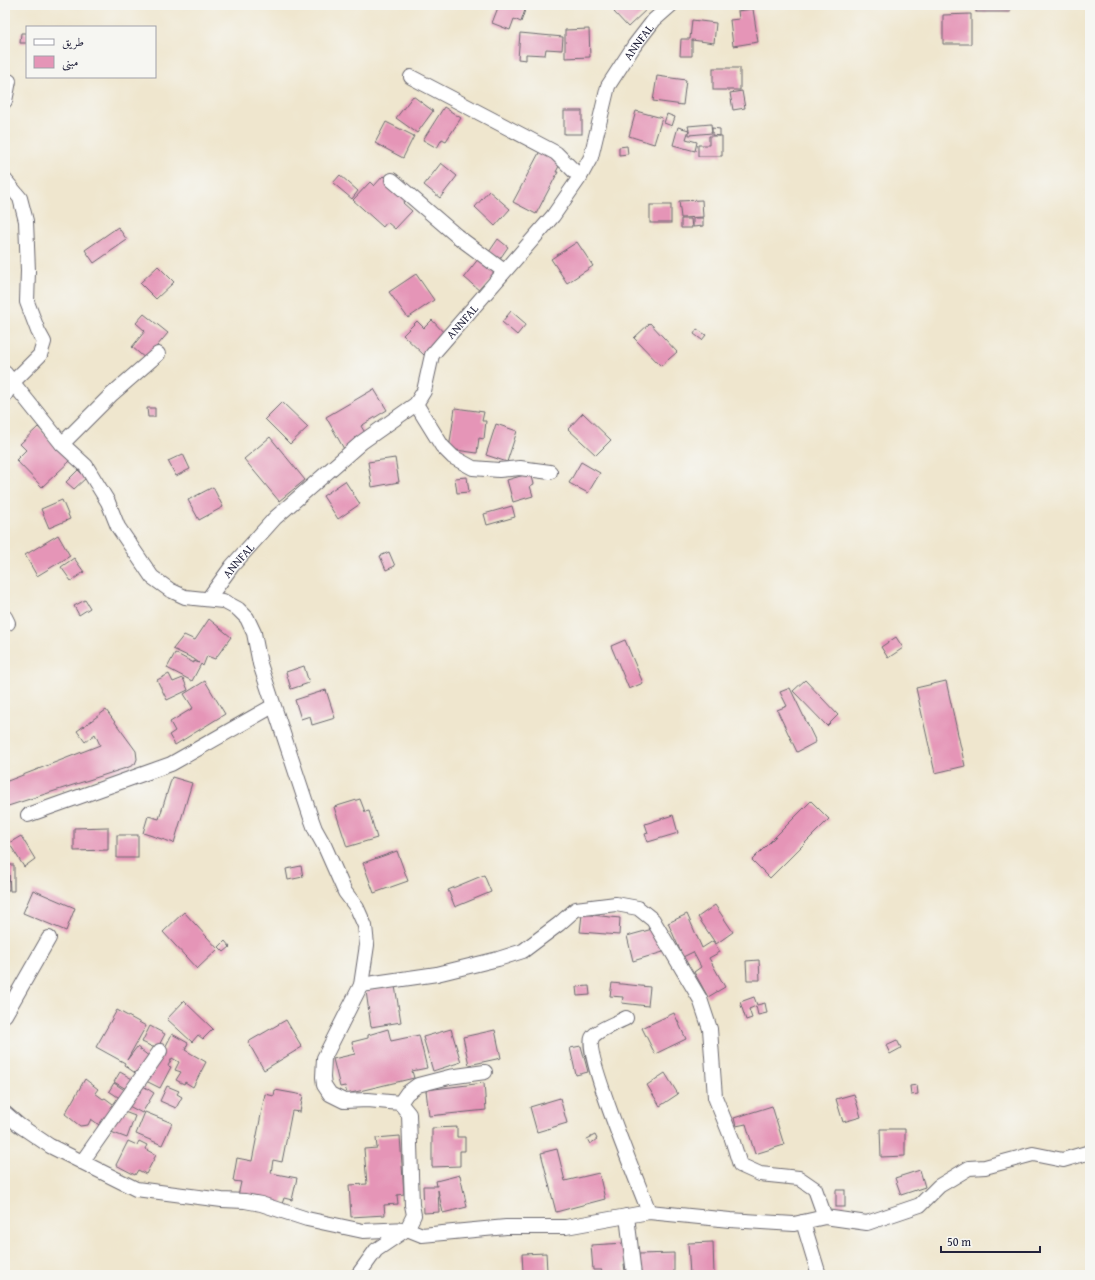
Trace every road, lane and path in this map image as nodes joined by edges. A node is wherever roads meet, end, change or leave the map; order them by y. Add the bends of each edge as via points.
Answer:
1 (671, 5) edge
2 (411, 78) dead end
3 (9, 81) dead end
4 (5, 101) edge
5 (580, 177) junction
6 (5, 180) edge
7 (392, 180) dead end
8 (504, 271) junction
9 (158, 354) dead end
10 (9, 378) edge
11 (5, 395) edge
12 (416, 404) junction
13 (62, 444) junction
14 (550, 472) dead end
15 (208, 599) junction
16 (273, 706) junction
17 (28, 815) dead end
18 (49, 938) dead end
19 (361, 985) junction
20 (5, 1015) edge
21 (626, 1018) dead end
22 (160, 1051) dead end
23 (485, 1072) dead end
24 (400, 1103) junction
25 (5, 1113) edge
26 (1090, 1152) edge
27 (82, 1162) junction
28 (649, 1212) junction
29 (627, 1216) junction
30 (825, 1217) junction
31 (803, 1222) junction
32 (407, 1229) junction
33 (358, 1275) edge
34 (634, 1275) edge
35 (819, 1275) edge

1 - 5 street, ANNFAL via 654,20 608,86 591,157
2 - 5 street via 556,153
3 - 4 street
5 - 8 street, ANNFAL via 552,216
6 - 10 street via 20,198 26,221 27,302 44,342 40,355
7 - 8 street via 457,236
8 - 12 street, ANNFAL via 432,355 424,391
9 - 13 street
10 - 11 street
10 - 13 street
12 - 14 street via 442,446 453,457 473,468 520,468
12 - 15 street, ANNFAL via 362,442 275,518 232,566
13 - 15 street via 86,466 108,502 118,528 152,577 185,597
15 - 16 street via 223,601 238,609 247,618 254,633 260,664
16 - 17 street via 171,764
16 - 19 street via 315,828 345,892 357,908 365,926 367,945
18 - 20 street
19 - 24 street via 324,1058 324,1085 330,1094 344,1101
19 - 30 street via 437,974 523,951 576,909 616,904 638,908 653,920 700,999 710,1029 716,1097 740,1165 760,1174 799,1178 815,1189
21 - 28 street via 595,1033 591,1047 619,1136
22 - 27 street
23 - 24 street via 418,1085 407,1093
24 - 32 street via 409,1114 414,1215
25 - 27 street via 50,1146
26 - 30 street via 1064,1160 1033,1154 985,1167 969,1168 939,1186 920,1205 867,1223
27 - 32 street via 136,1189 245,1201 307,1219 363,1231
28 - 29 street
28 - 31 street via 794,1224
29 - 32 street via 566,1227 506,1227 422,1235
29 - 34 street
30 - 31 street
31 - 35 street
32 - 33 street via 376,1250

